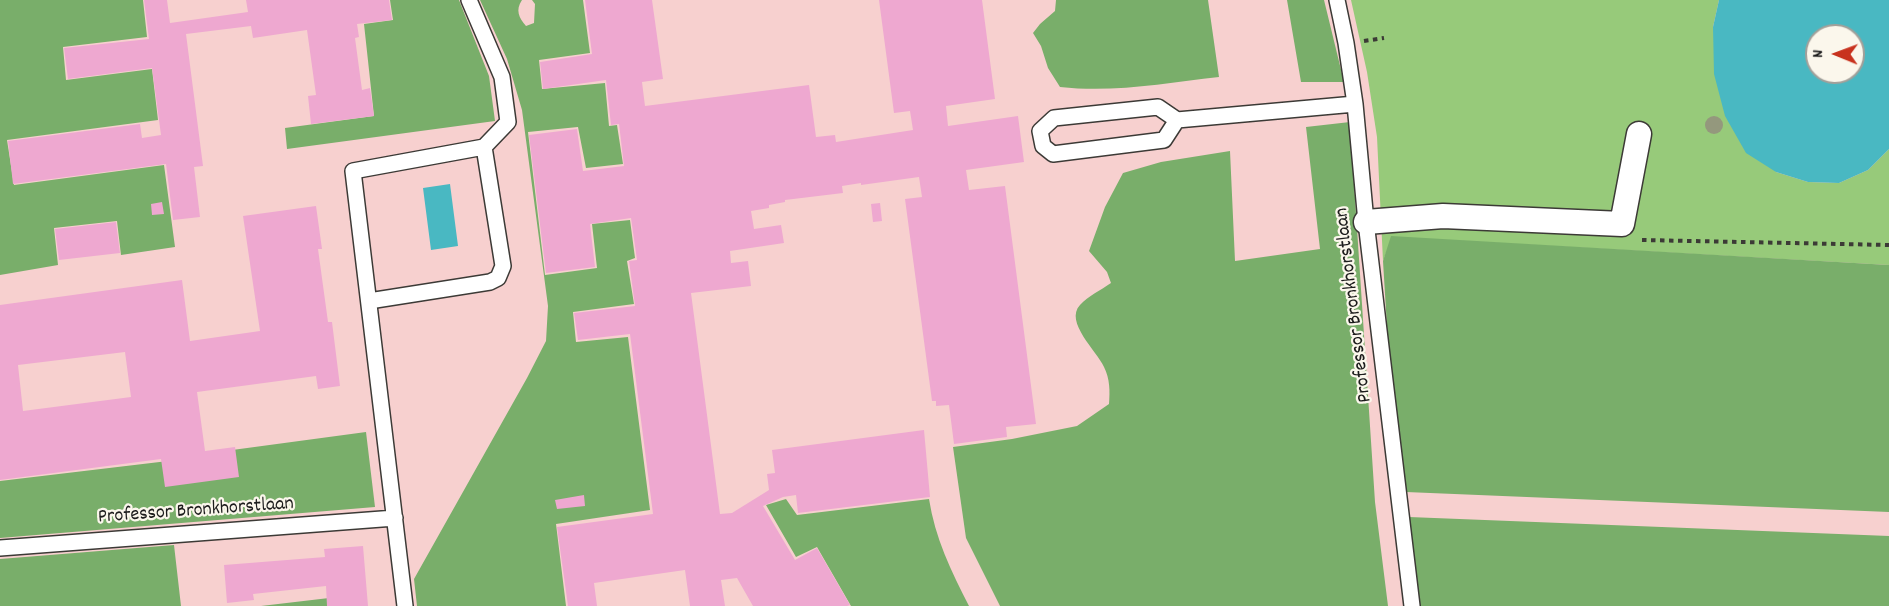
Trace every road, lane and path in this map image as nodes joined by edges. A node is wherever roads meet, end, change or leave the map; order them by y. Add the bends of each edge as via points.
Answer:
1 (469, 0) edge
2 (1337, 0) edge
3 (1355, 104) junction
4 (1178, 120) junction
5 (1639, 134) dead end
6 (484, 147) junction
7 (1366, 222) junction
8 (1622, 224) junction
9 (1889, 245) edge
10 (369, 301) junction
11 (395, 518) junction
12 (0, 548) edge
13 (405, 606) edge
14 (1412, 606) edge

1 - 6 lane via 502,77 508,122
2 - 3 lane, Professor Bronkhorstlaan
3 - 4 lane
3 - 7 lane, Professor Bronkhorstlaan
4 - 4 lane via 1158,107 1054,118 1040,131 1043,146 1053,154 1164,140
5 - 8 street
6 - 10 lane via 353,171
6 - 10 lane via 503,266 498,278
7 - 8 street via 1443,216
7 - 14 lane, Professor Bronkhorstlaan
8 - 9 path via 1634,240
10 - 11 lane
11 - 12 lane, Professor Bronkhorstlaan
11 - 13 lane

